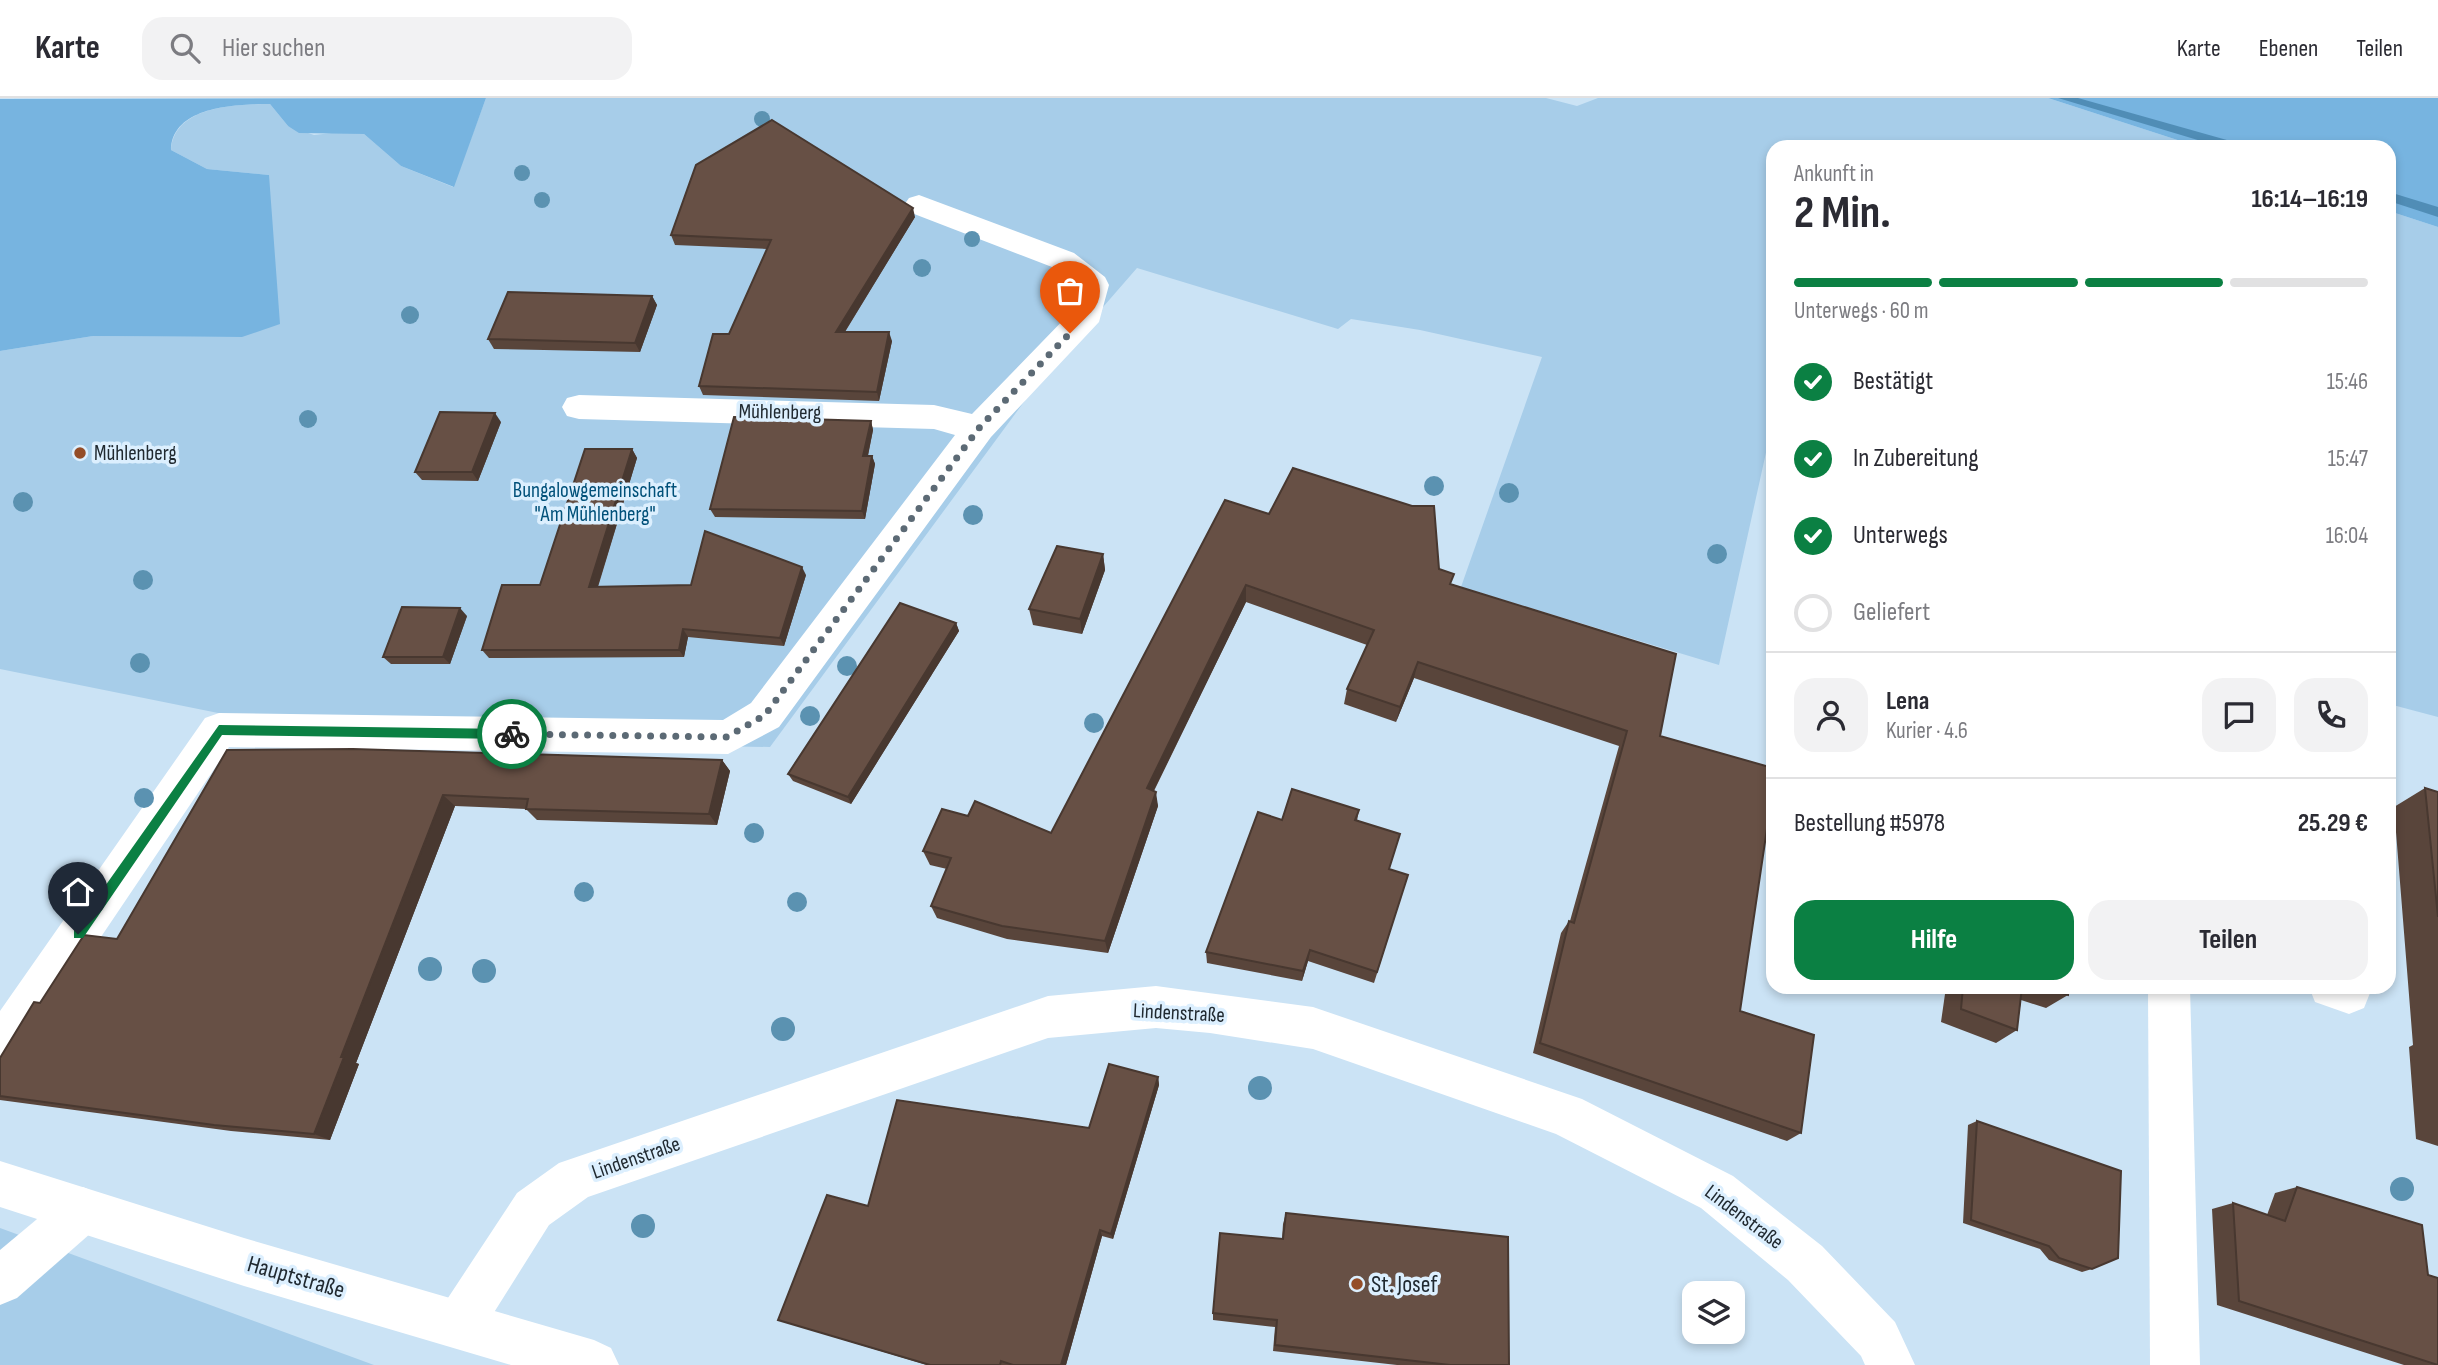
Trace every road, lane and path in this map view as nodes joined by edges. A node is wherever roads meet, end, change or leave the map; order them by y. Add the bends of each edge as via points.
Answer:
1 (919, 205) dead end
2 (579, 407) dead end
3 (979, 428) junction
4 (2169, 994) edge
5 (0, 1048) edge
6 (0, 1184) edge
7 (83, 1210) junction
8 (0, 1281) edge
9 (459, 1324) junction
10 (589, 1364) edge
11 (1890, 1365) edge
12 (2175, 1365) edge

1 - 3 street via 1063,260 1094,285 1088,314
2 - 3 street, Mühlenberg via 934,417
3 - 5 street via 765,715 727,737 219,730
4 - 12 street
6 - 7 street, Hauptstraße
7 - 8 street
7 - 9 street, Hauptstraße
9 - 10 street, Hauptstraße
9 - 11 street, Lindenstraße via 533,1209 575,1179 1048,1017 1156,1007 1313,1028 1566,1115 1717,1192 1805,1263 1878,1339

